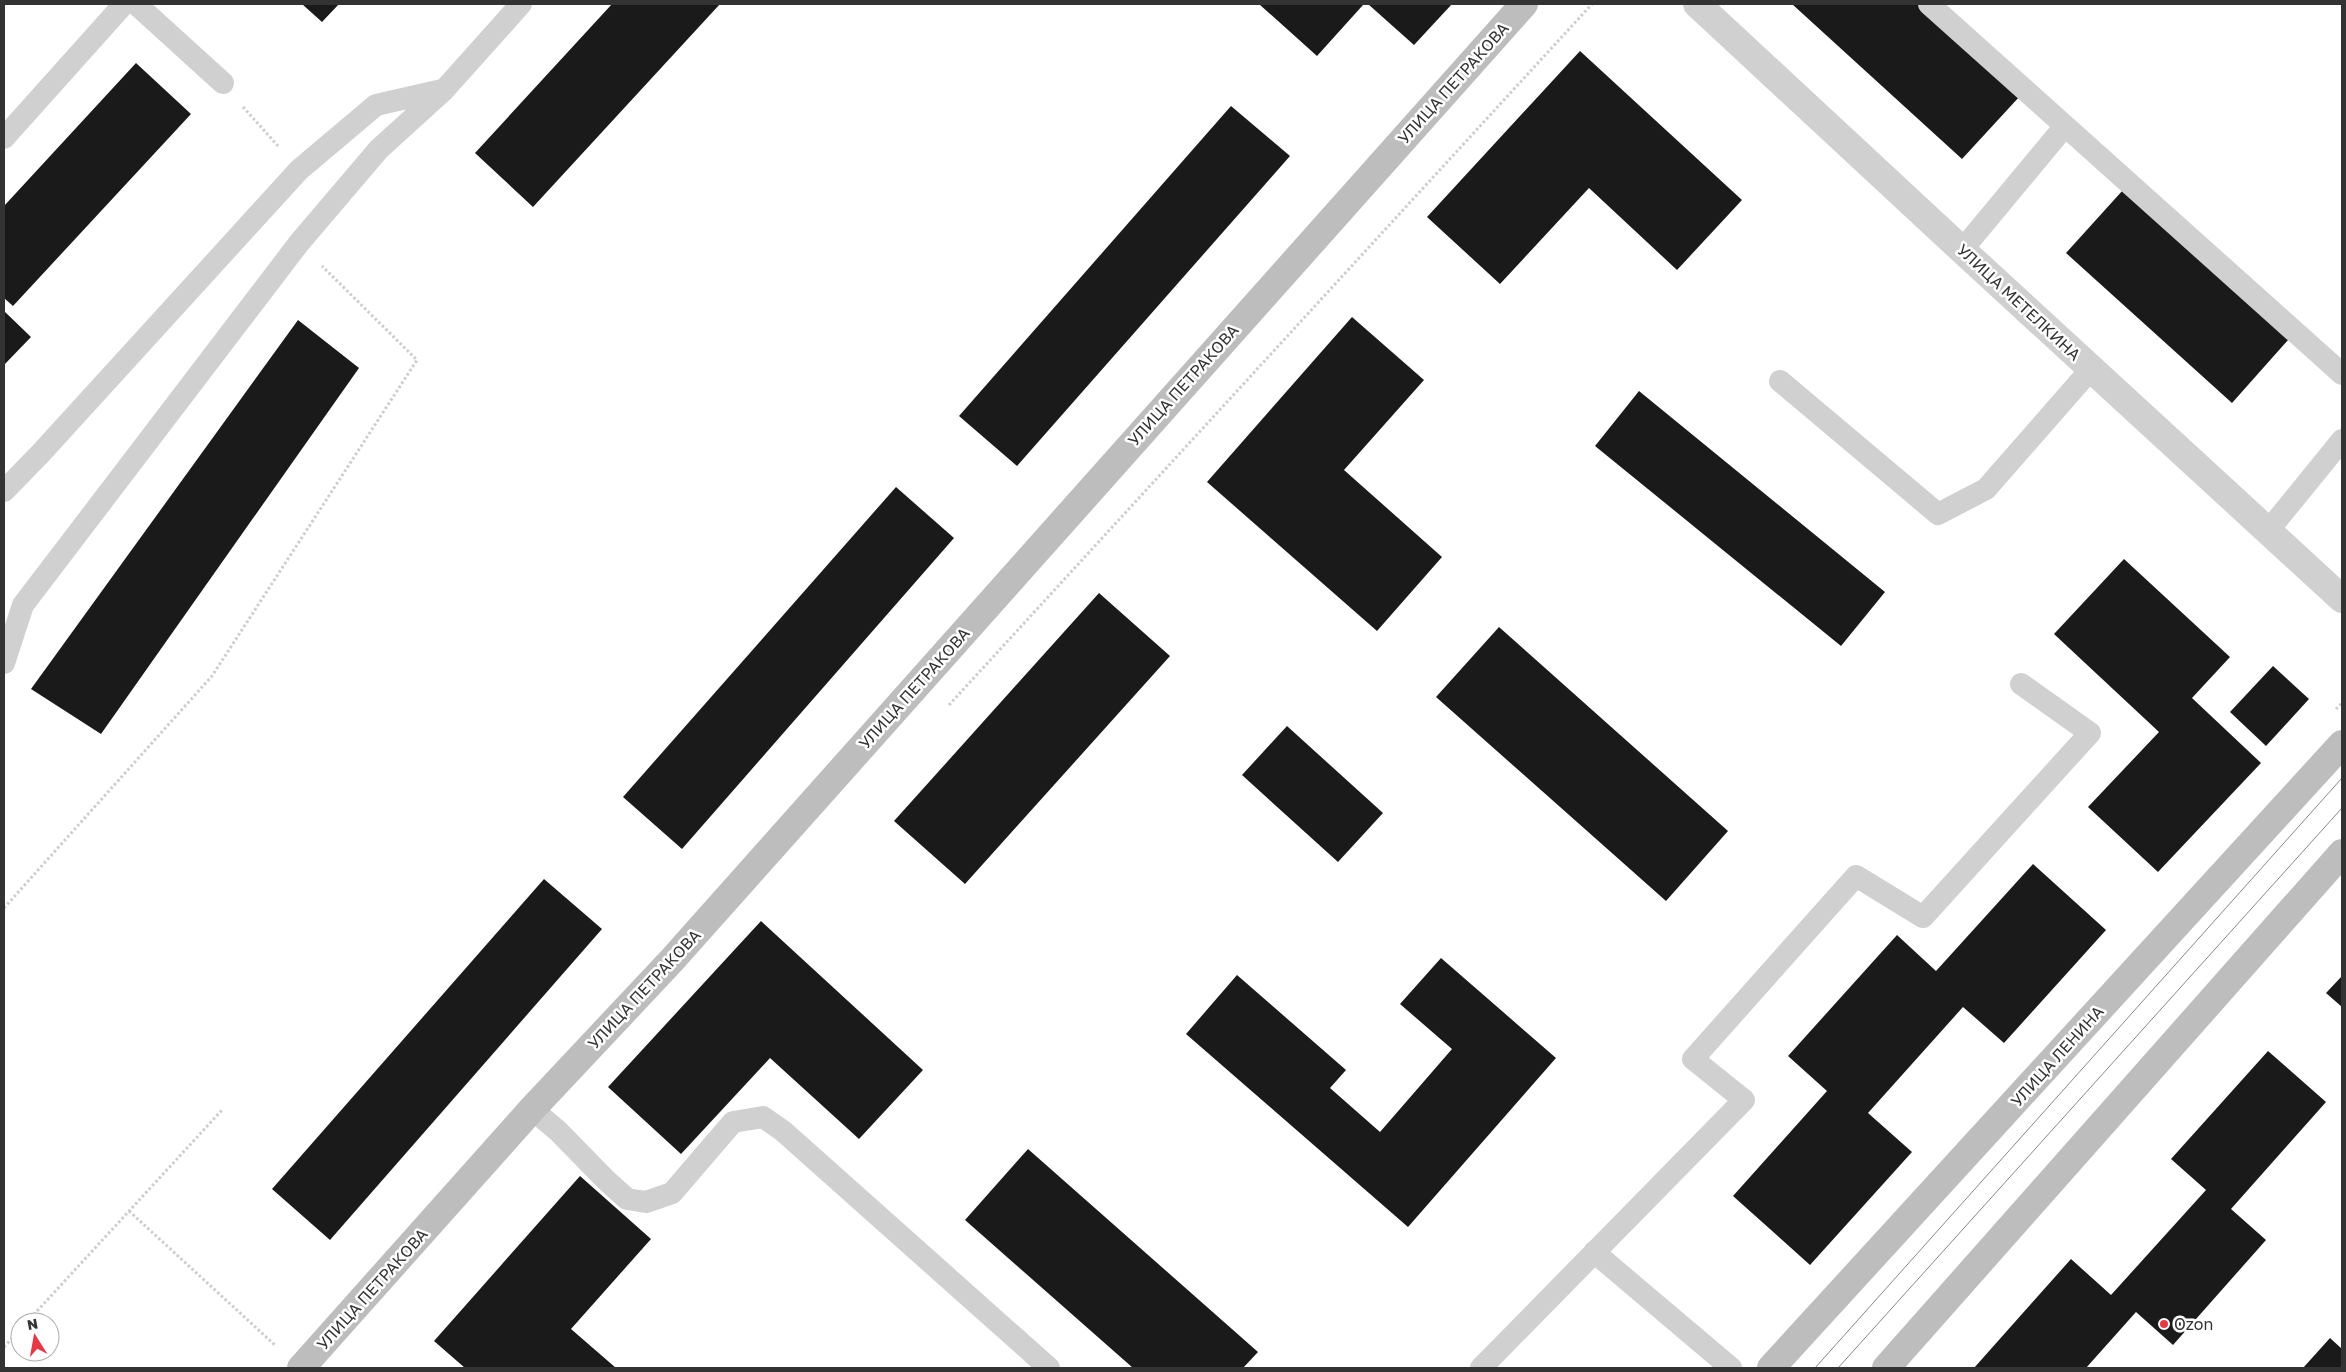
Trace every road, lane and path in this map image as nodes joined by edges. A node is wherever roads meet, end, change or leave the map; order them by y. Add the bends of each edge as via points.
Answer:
1 (124, 4) edge
2 (136, 4) edge
3 (521, 4) edge
4 (1524, 4) edge
5 (1592, 4) edge
6 (1698, 4) edge
7 (1928, 4) edge
8 (223, 83) joint
9 (444, 90) junction
10 (2065, 126) junction
11 (4, 138) edge
12 (299, 170) junction
13 (299, 243) junction
14 (1962, 250) junction
15 (2091, 369) junction
16 (2342, 374) edge
17 (1780, 382) dead end
18 (2342, 440) edge
19 (4, 490) edge
20 (2268, 531) junction
21 (2342, 598) edge
22 (4, 663) edge
23 (2022, 684) dead end
24 (943, 711) dead end
25 (2342, 744) edge
26 (2342, 854) edge
27 (4, 908) edge
28 (532, 1109) junction
29 (222, 1110) dead end
30 (129, 1211) junction
31 (1594, 1252) junction
32 (36, 1312) edge
33 (279, 1349) dead end
34 (301, 1368) edge
35 (1049, 1368) edge
36 (1481, 1368) edge
37 (1731, 1368) edge
38 (1771, 1368) edge
39 (1886, 1368) edge

1 - 11 lane
2 - 8 lane
3 - 9 lane
4 - 28 street, УЛИЦА ПЕТРАКОВА via 679,953
5 - 24 path
6 - 14 street, УЛИЦА МЕТЕЛКИНА
7 - 10 lane
8 - 12 path
9 - 12 lane via 376,105
9 - 13 lane via 379,149
10 - 14 lane
10 - 16 lane
12 - 19 lane
13 - 22 lane via 23,605
13 - 27 path via 417,360 212,676
14 - 15 street, УЛИЦА МЕТЕЛКИНА
15 - 17 lane via 1986,490 1938,514
15 - 20 street, УЛИЦА МЕТЕЛКИНА
18 - 20 lane
20 - 21 street, УЛИЦА МЕТЕЛКИНА
23 - 31 lane via 2090,733 1923,917 1856,876 1693,1059 1744,1100
25 - 38 street, УЛИЦА ЛЕНИНА
26 - 39 street
28 - 34 street, УЛИЦА ПЕТРАКОВА
28 - 35 lane via 627,1199 646,1202 672,1193 733,1122 764,1117
29 - 30 path
30 - 32 path
30 - 33 path
31 - 36 lane
31 - 37 lane

